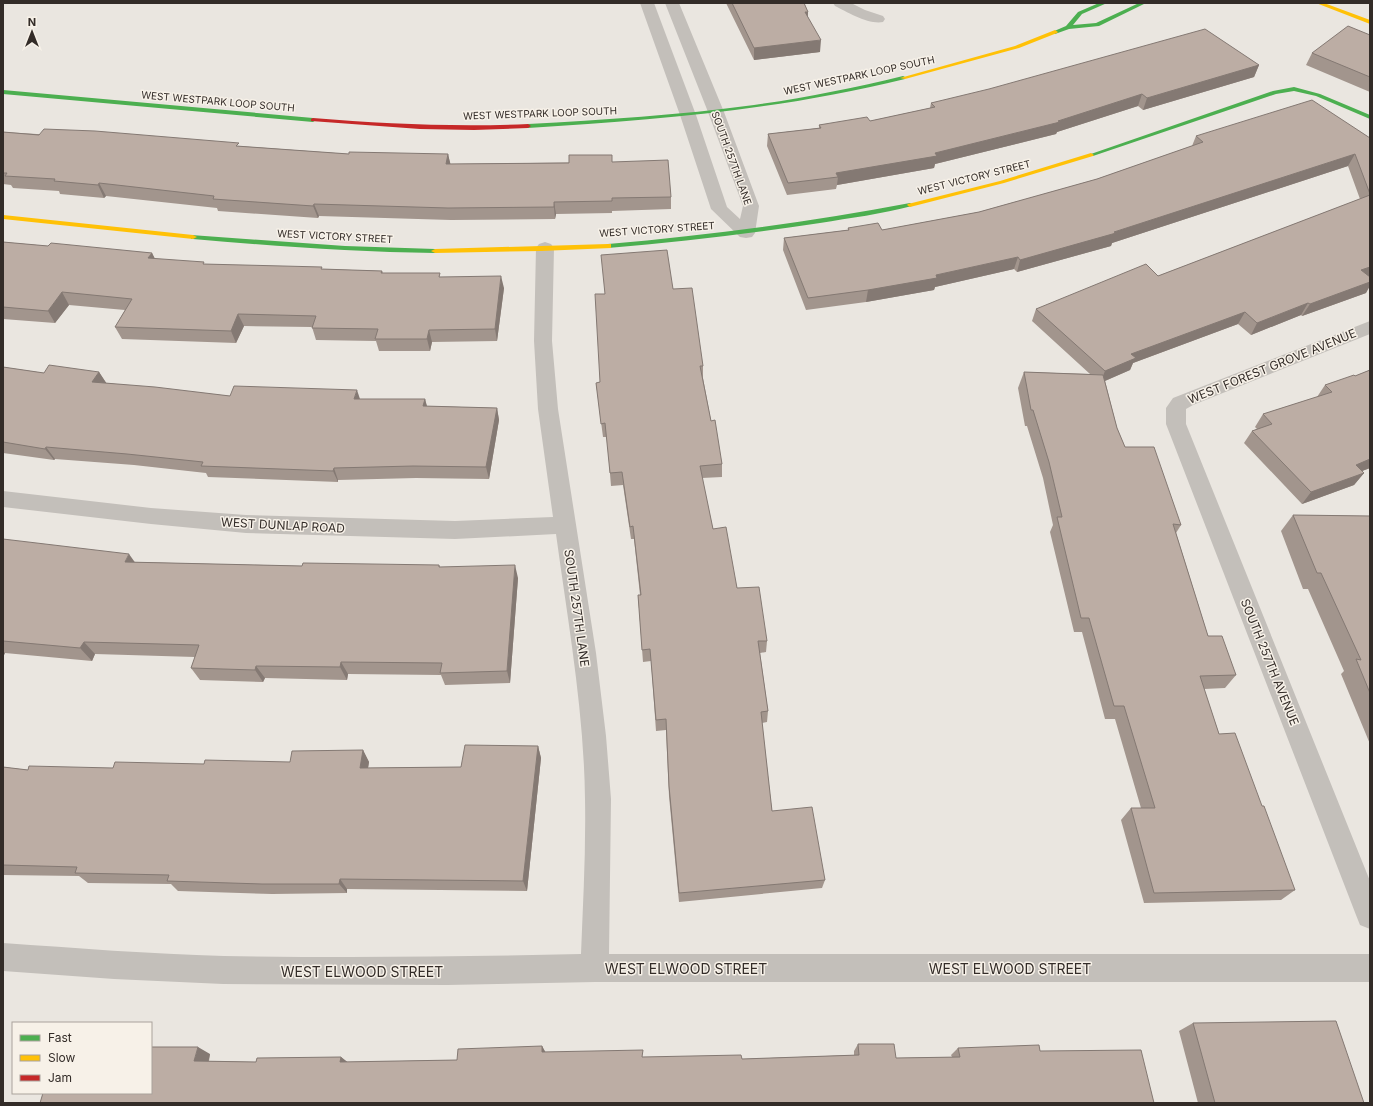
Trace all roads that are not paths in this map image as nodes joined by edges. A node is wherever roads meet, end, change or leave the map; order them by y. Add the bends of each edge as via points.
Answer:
1 (647, 3) edge
2 (672, 3) edge
3 (840, 3) edge
4 (1104, 3) edge
5 (1143, 3) edge
6 (1320, 3) edge
7 (878, 19) dead end
8 (1370, 22) edge
9 (1068, 27) junction
10 (3, 92) edge
11 (716, 112) junction
12 (688, 115) junction
13 (1370, 117) edge
14 (3, 217) edge
15 (746, 233) junction
16 (545, 248) junction
17 (1370, 327) edge
18 (1176, 408) joint
19 (3, 499) edge
20 (565, 524) junction
21 (1370, 915) edge
22 (3, 957) edge
23 (595, 968) junction
24 (1370, 968) edge

1 - 12 street
2 - 11 street, SOUTH 257TH LANE
3 - 7 street via 860,14
4 - 9 street via 1080,13
5 - 9 street via 1097,25
6 - 8 street
9 - 11 street, WEST WESTPARK LOOP SOUTH via 1017,47 929,72 851,90
10 - 12 street, WEST WESTPARK LOOP SOUTH via 284,118 405,126 542,126
11 - 12 street, WEST WESTPARK LOOP SOUTH
11 - 15 street, SOUTH 257TH LANE via 751,206
12 - 15 street via 719,209
13 - 15 street, WEST VICTORY STREET via 1318,95 1294,89 1275,92 1042,171 910,205
14 - 16 street, WEST VICTORY STREET via 290,245 416,251
15 - 16 street, WEST VICTORY STREET
16 - 20 street, SOUTH 257TH LANE via 545,376
17 - 18 street, WEST FOREST GROVE AVENUE via 1186,400
18 - 21 street, SOUTH 257TH AVENUE via 1176,424
19 - 20 street, WEST DUNLAP ROAD via 151,516 253,524 455,530
20 - 23 street, SOUTH 257TH LANE via 594,736 598,799
22 - 23 street, WEST ELWOOD STREET via 223,970 447,971
23 - 24 street, WEST ELWOOD STREET

